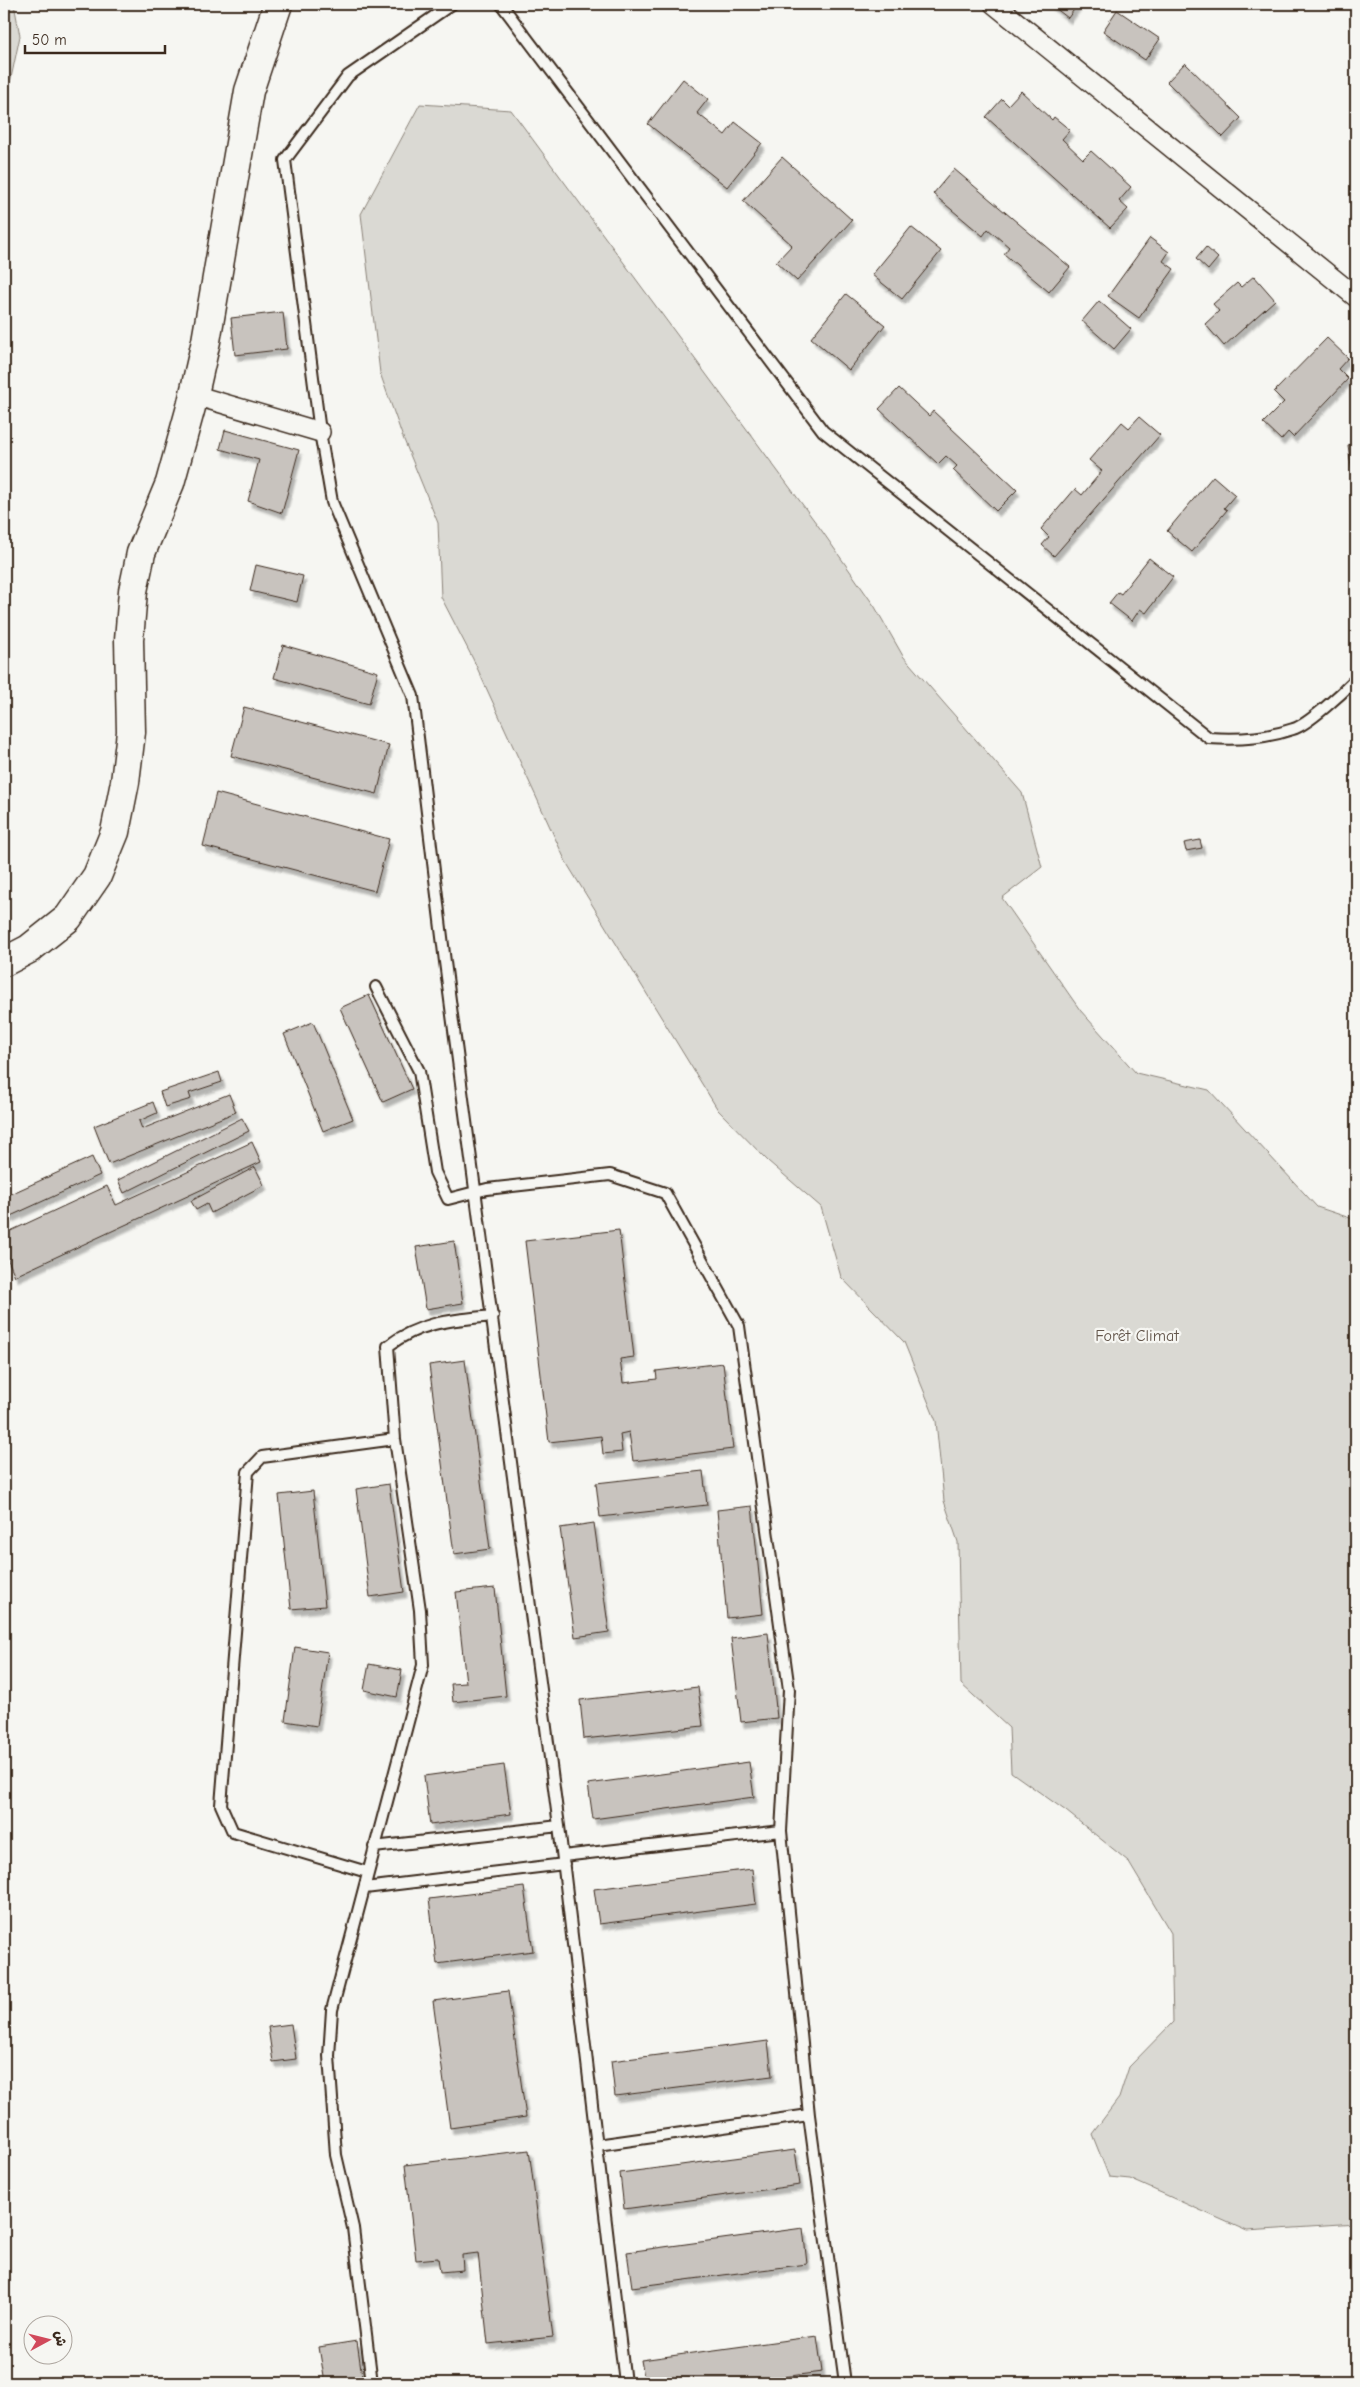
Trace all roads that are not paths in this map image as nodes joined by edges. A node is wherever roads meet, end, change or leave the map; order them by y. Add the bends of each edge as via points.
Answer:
1 (278, 4) edge
2 (452, 4) edge
3 (502, 4) edge
4 (994, 4) edge
5 (1356, 297) edge
6 (194, 396) junction
7 (320, 432) junction
8 (1356, 679) edge
9 (4, 962) edge
10 (376, 987) dead end
11 (476, 1192) junction
12 (492, 1316) junction
13 (395, 1439) junction
14 (559, 1826) junction
15 (782, 1831) junction
16 (374, 1847) junction
17 (563, 1860) junction
18 (367, 1872) junction
19 (365, 1888) junction
20 (808, 2115) junction
21 (597, 2145) junction
22 (372, 2383) edge
23 (625, 2383) edge
24 (845, 2383) edge

1 - 6 main road via 249,91
2 - 7 lane via 348,76 285,160
3 - 8 lane via 823,431 1209,738 1236,740 1295,729
4 - 5 street
6 - 7 street
6 - 9 main road via 170,483 141,553 133,591 129,640 131,732 115,832 97,876 68,918 30,949
7 - 11 lane via 332,502 413,696
10 - 11 lane via 419,1071 435,1172 448,1199
11 - 12 lane
11 - 15 lane via 610,1175 665,1193 739,1326 789,1690
12 - 13 lane via 426,1325 388,1346
12 - 14 lane
13 - 16 lane via 420,1610 422,1665
13 - 18 lane via 262,1457 248,1472 221,1805 233,1832
14 - 16 lane
14 - 17 lane
15 - 17 lane
15 - 20 lane
16 - 18 lane
17 - 19 lane
17 - 21 lane
18 - 19 lane
19 - 22 lane via 332,2010 329,2056 336,2155 353,2228
20 - 21 lane
20 - 24 lane
21 - 23 lane

